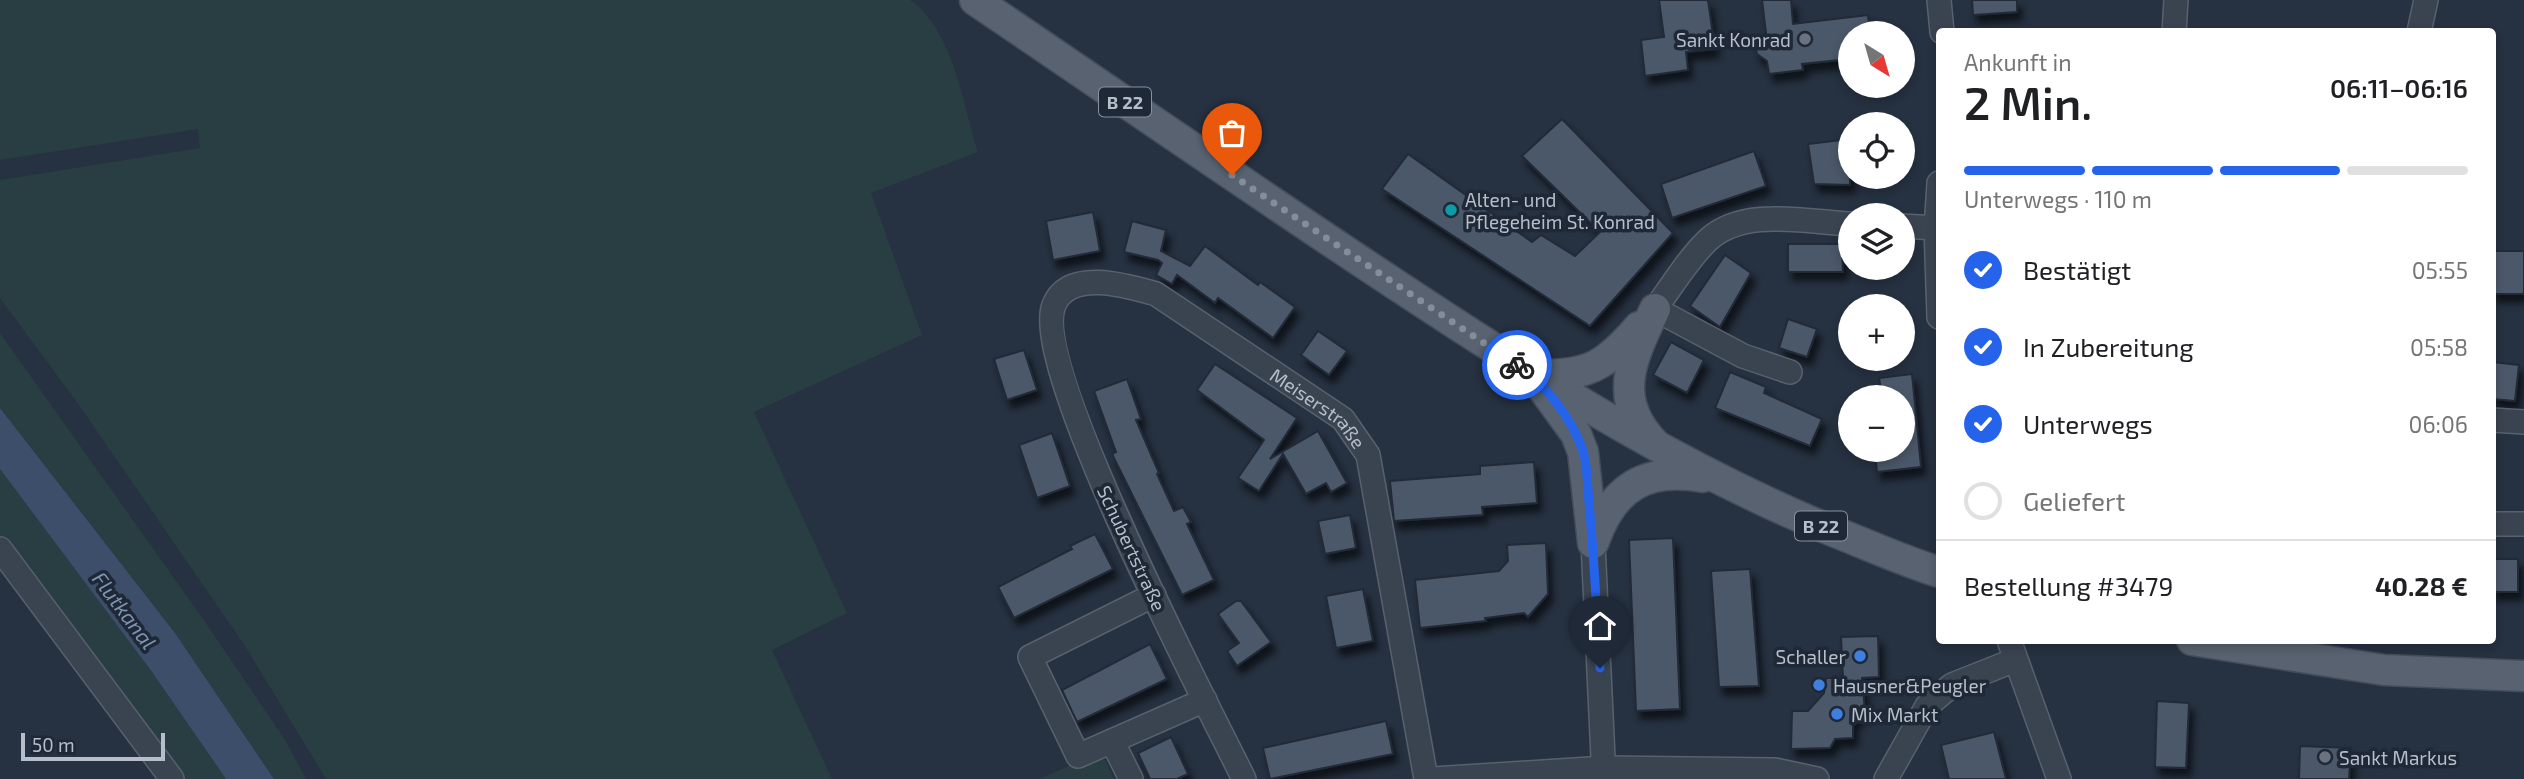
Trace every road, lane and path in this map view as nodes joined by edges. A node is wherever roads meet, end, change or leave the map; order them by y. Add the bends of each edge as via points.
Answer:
1 (975, 0) edge
2 (1940, 0) edge
3 (2176, 0) edge
4 (2426, 0) edge
5 (1942, 28) edge
6 (2174, 28) edge
7 (2420, 28) edge
8 (1838, 223) edge
9 (1915, 227) edge
10 (1936, 228) edge
11 (1053, 306) joint
12 (1655, 309) junction
13 (1790, 372) dead end
14 (1532, 375) junction
15 (2496, 419) edge
16 (2524, 422) edge
17 (1663, 452) junction
18 (1717, 480) junction
19 (2496, 524) edge
20 (2524, 524) edge
21 (1593, 543) junction
22 (0, 549) edge
23 (1936, 571) edge
24 (1154, 595) junction
25 (2218, 644) edge
26 (2012, 650) edge
27 (2524, 676) edge
28 (1205, 700) junction
29 (1112, 741) junction
30 (1605, 773) edge
31 (172, 779) edge
32 (1131, 779) edge
33 (1244, 779) edge
34 (1426, 779) edge
35 (1433, 779) edge
36 (1817, 779) edge
37 (1886, 779) edge
38 (2059, 779) edge

1 - 14 main road, B 22
2 - 5 street
3 - 6 street
4 - 7 street
8 - 12 street via 1759,219 1728,225 1708,240
9 - 10 street
11 - 24 street, Schubertstraße via 1051,329 1088,447
11 - 34 street, Meiserstraße via 1066,290 1078,285 1123,284 1156,294 1343,419 1357,436 1368,455
12 - 13 street via 1743,356
12 - 14 main road via 1614,356 1588,370
12 - 17 main road via 1632,358 1628,383 1631,407 1643,432
14 - 17 main road, B 22
14 - 21 main road via 1576,434 1583,452
15 - 16 street
17 - 18 main road, B 22
18 - 21 main road via 1685,474 1647,477 1629,487 1609,509
18 - 23 main road, B 22
19 - 20 street
21 - 30 street
22 - 31 street
24 - 28 street, Schubertstraße
24 - 29 street via 1030,657 1077,756
25 - 27 main road via 2384,670
26 - 37 street via 1952,685 1927,706
26 - 38 street
28 - 29 street
28 - 33 street, Schubertstraße
29 - 32 street
30 - 35 street
30 - 36 street via 1775,770

